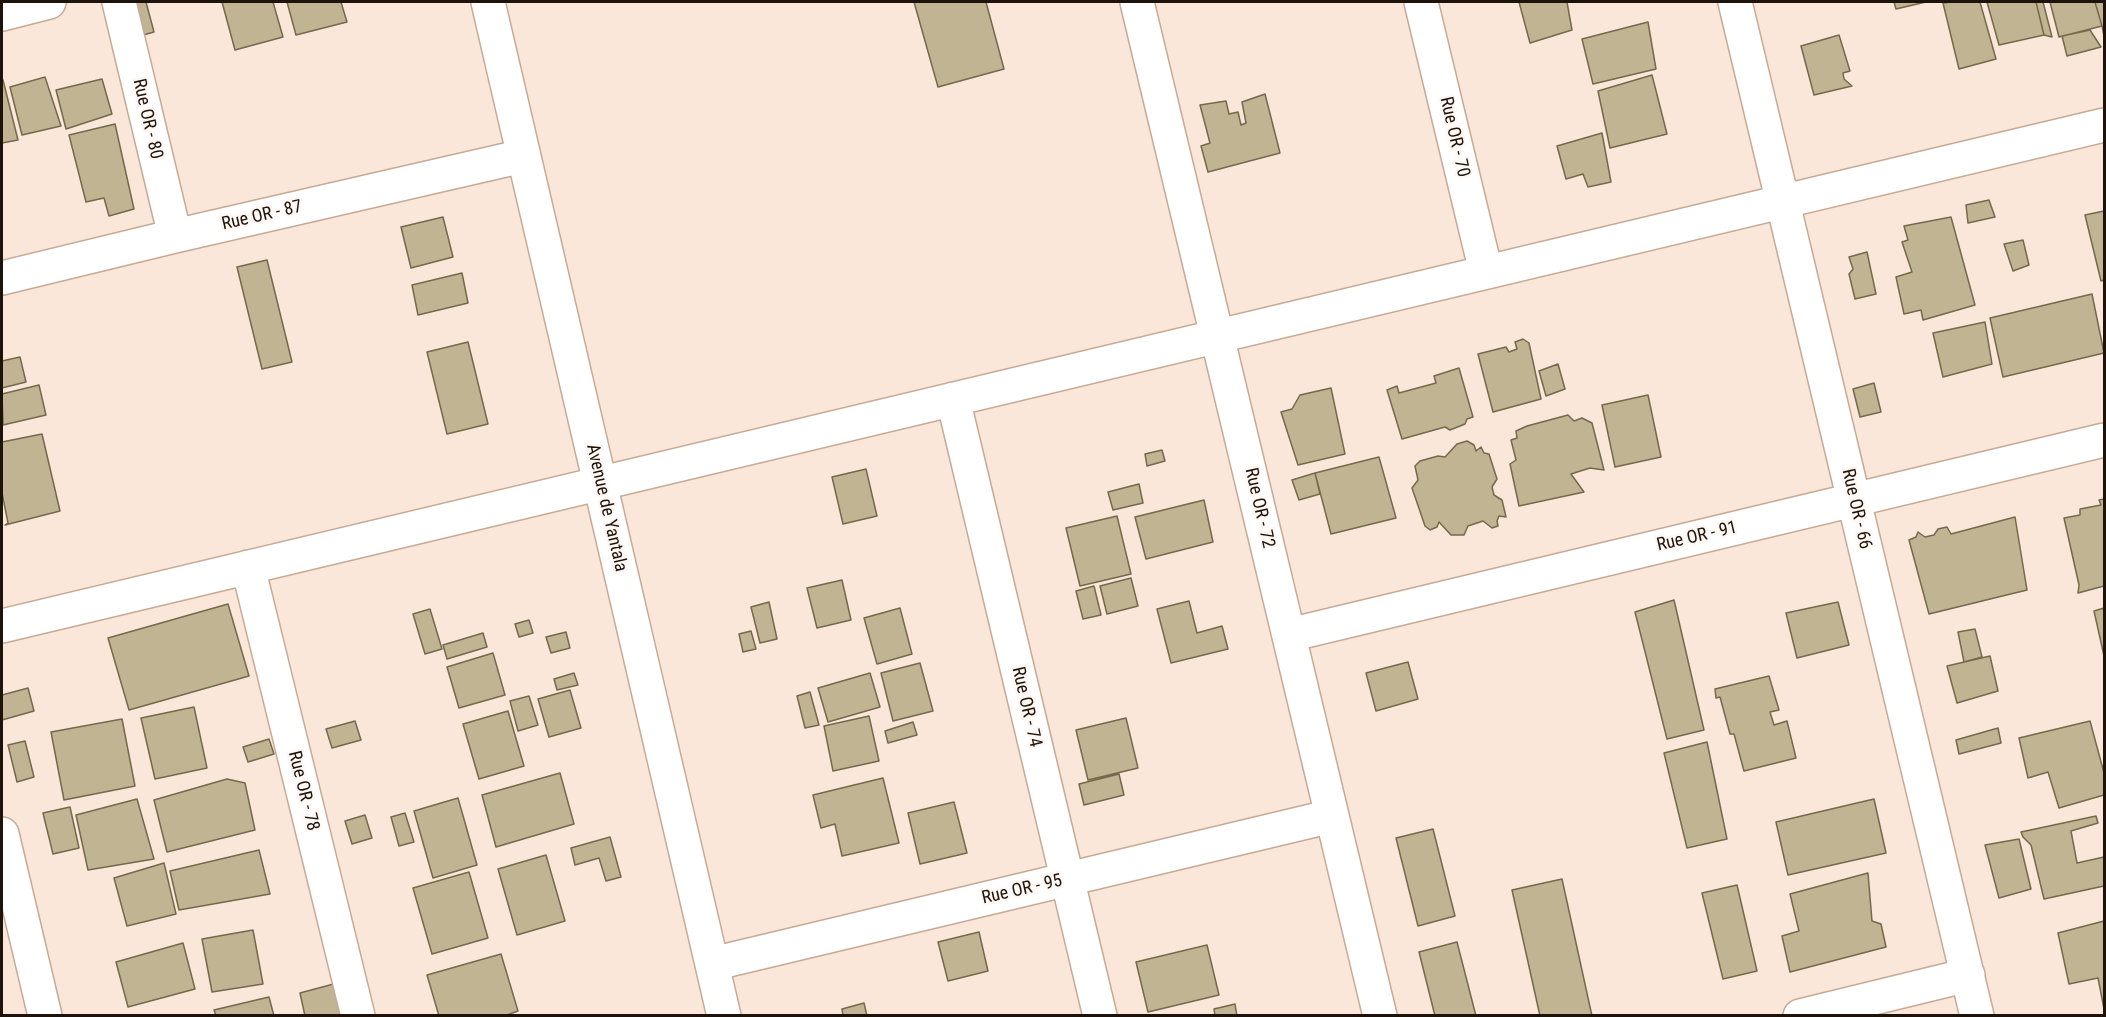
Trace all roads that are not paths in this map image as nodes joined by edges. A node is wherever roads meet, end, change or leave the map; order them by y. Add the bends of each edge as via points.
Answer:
1 (50, 2) edge
2 (119, 2) edge
3 (488, 2) edge
4 (1137, 2) edge
5 (1421, 2) edge
6 (1735, 2) edge
7 (2, 14) edge
8 (2104, 124) edge
9 (524, 156) junction
10 (1783, 201) junction
11 (175, 236) junction
12 (1486, 272) junction
13 (2, 278) edge
14 (1218, 336) junction
15 (953, 399) junction
16 (2104, 440) edge
17 (600, 483) junction
18 (1854, 500) junction
19 (248, 567) junction
20 (2, 626) edge
21 (1289, 635) junction
22 (1332, 816) junction
23 (2, 834) edge
24 (1067, 879) junction
25 (712, 964) junction
26 (1968, 975) junction
27 (45, 1016) edge
28 (358, 1016) edge
29 (724, 1016) edge
30 (1100, 1016) edge
31 (1380, 1016) edge
32 (1800, 1016) edge
33 (1977, 1016) edge

1 - 7 street
2 - 11 street, Rue OR - 80
3 - 9 street, Avenue de Yantala
4 - 14 street, Rue OR - 72
5 - 12 street, Rue OR - 70
6 - 10 street, Rue OR - 66
8 - 10 street
9 - 11 street, Rue OR - 87
9 - 17 street, Avenue de Yantala
10 - 12 street
10 - 18 street, Rue OR - 66
11 - 13 street, Rue OR - 87
12 - 14 street
14 - 15 street
14 - 21 street, Rue OR - 72
15 - 17 street
15 - 24 street, Rue OR - 74
16 - 18 street, Rue OR - 91
17 - 19 street
17 - 25 street, Avenue de Yantala
18 - 21 street, Rue OR - 91
18 - 26 street, Rue OR - 66
19 - 20 street
19 - 28 street, Rue OR - 78
21 - 22 street, Rue OR - 72
22 - 24 street, Rue OR - 95
22 - 31 street, Rue OR - 72
23 - 27 street
24 - 25 street, Rue OR - 95
24 - 30 street, Rue OR - 74
25 - 29 street, Avenue de Yantala
26 - 32 street
26 - 33 street, Rue OR - 66

